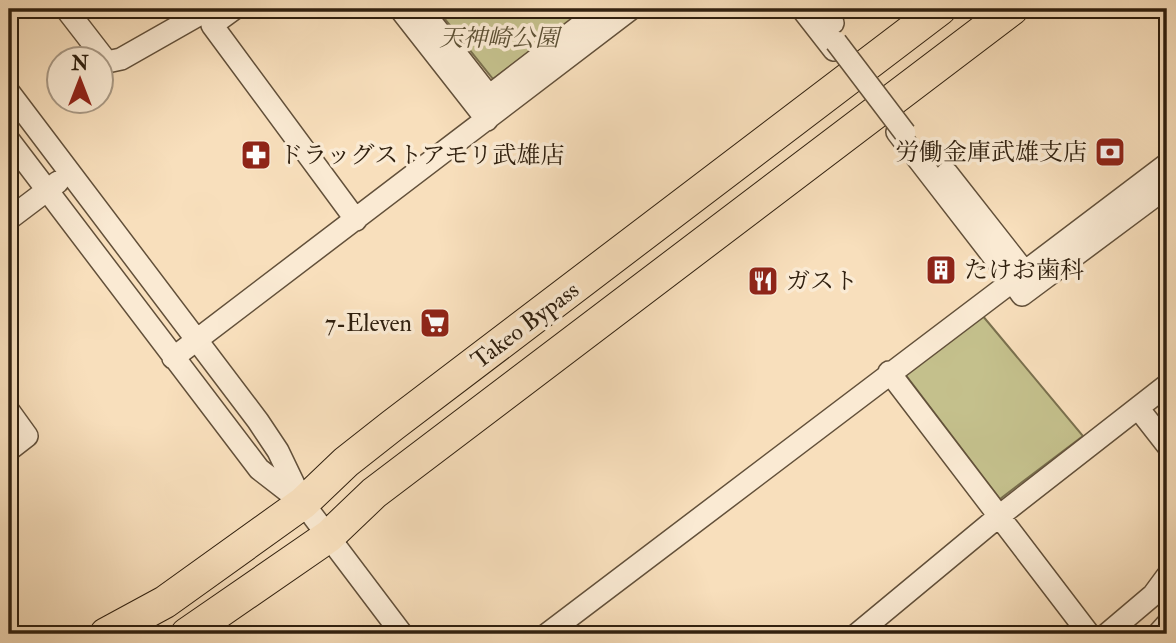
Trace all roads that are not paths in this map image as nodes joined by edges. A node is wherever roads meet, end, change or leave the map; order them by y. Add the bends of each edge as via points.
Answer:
1 (66, 9) edge
2 (209, 9) edge
3 (233, 9) edge
4 (400, 9) edge
5 (421, 9) edge
6 (602, 9) edge
7 (631, 9) edge
8 (802, 9) edge
9 (940, 9) edge
10 (1012, 9) edge
11 (831, 31) edge
12 (9, 92) edge
13 (486, 120) junction
14 (9, 140) edge
15 (926, 146) dead end
16 (1167, 164) edge
17 (70, 173) junction
18 (1167, 187) edge
19 (47, 191) junction
20 (9, 219) edge
21 (356, 220) junction
22 (1016, 277) junction
23 (197, 340) junction
24 (173, 358) junction
25 (889, 372) junction
26 (1167, 386) edge
27 (1138, 408) junction
28 (9, 411) edge
29 (1167, 445) edge
30 (9, 450) edge
31 (303, 503) junction
32 (998, 517) junction
33 (329, 536) junction
34 (1167, 576) edge
35 (1167, 624) edge
36 (106, 634) edge
37 (187, 634) edge
38 (402, 634) edge
39 (547, 634) edge
40 (857, 634) edge
41 (1089, 634) edge
42 (1107, 634) edge
43 (1158, 634) edge

1 - 2 street via 107,62 121,59
3 - 21 street via 212,25
4 - 13 street
5 - 6 street via 489,96
7 - 13 street
8 - 11 street
9 - 31 highway, Takeo Bypass via 393,425
10 - 33 highway, Takeo Bypass via 374,493
11 - 22 street, bridge via 901,133
12 - 17 street
13 - 21 street
14 - 19 street
15 - 22 street
16 - 22 street
17 - 19 street
17 - 23 street
18 - 22 street via 1023,295
19 - 20 street
19 - 24 street
21 - 23 street
22 - 25 street
23 - 24 street
23 - 31 street via 278,451
24 - 31 street via 259,469
25 - 32 street
25 - 39 street
26 - 27 street
27 - 29 street
27 - 32 street
28 - 30 street via 27,436
31 - 33 street
31 - 36 highway, Takeo Bypass via 165,602
32 - 40 street
32 - 41 street
33 - 37 highway, Takeo Bypass
33 - 38 street
34 - 42 street via 1153,595
35 - 43 street

